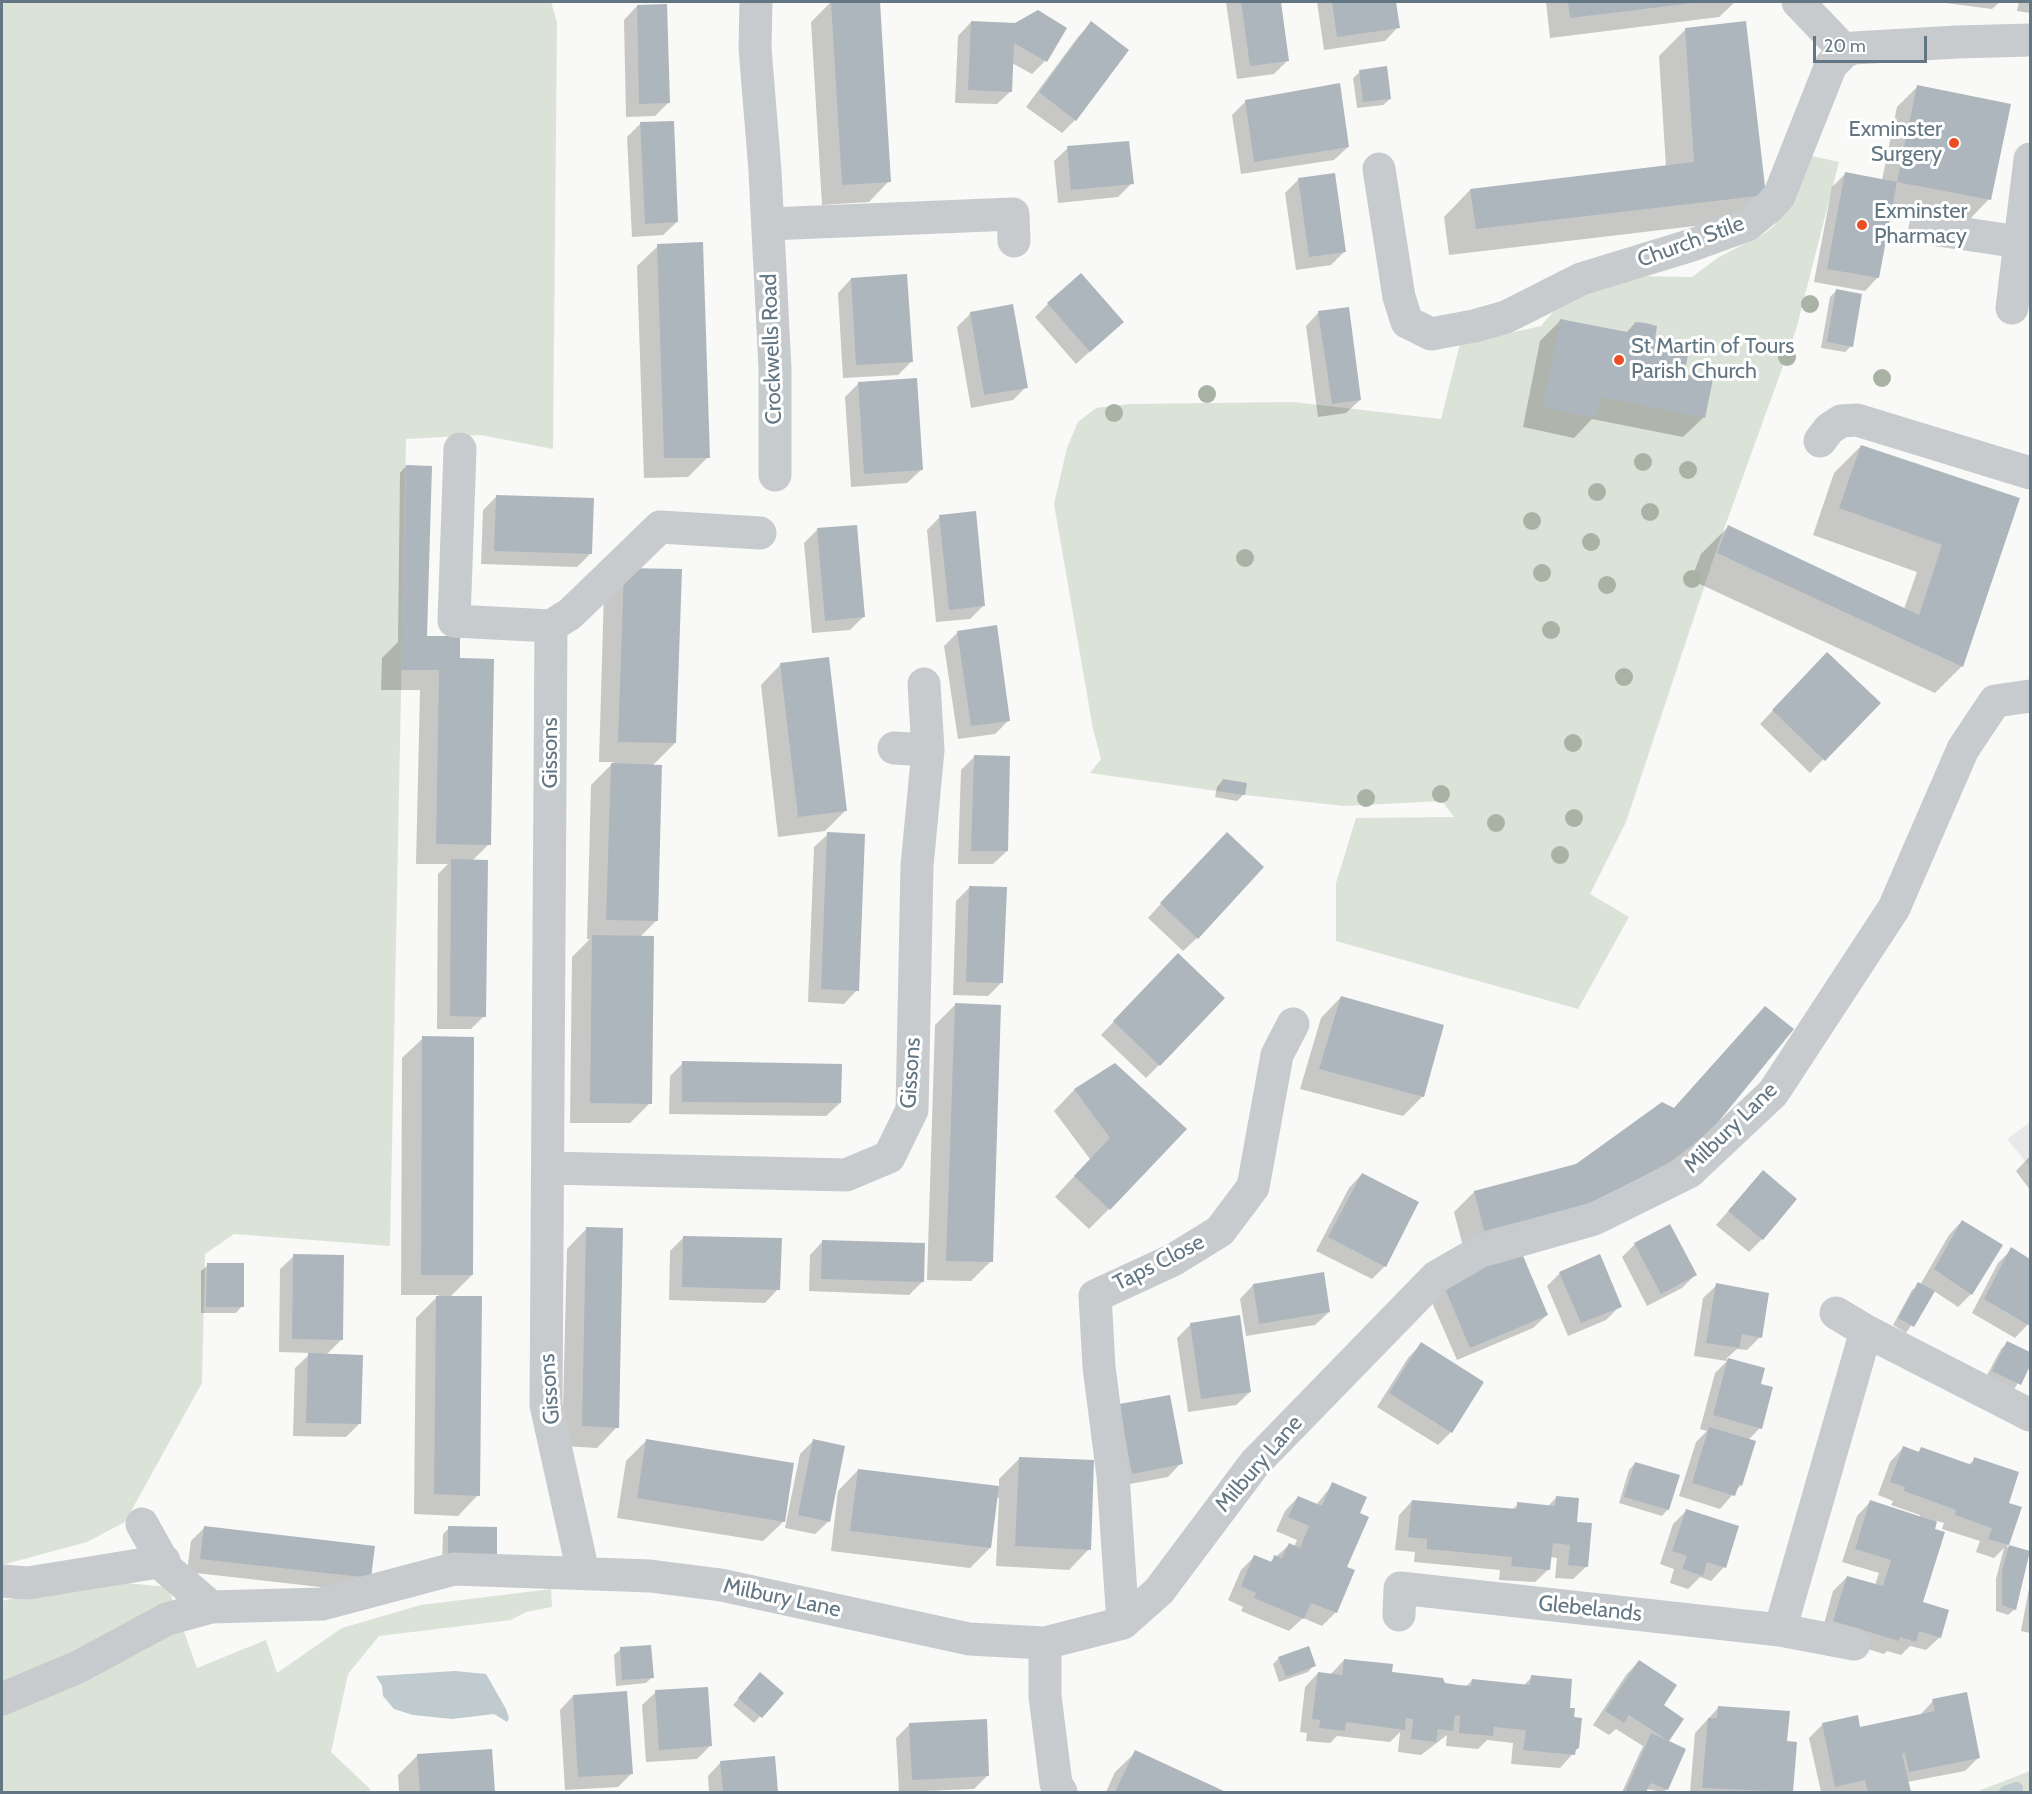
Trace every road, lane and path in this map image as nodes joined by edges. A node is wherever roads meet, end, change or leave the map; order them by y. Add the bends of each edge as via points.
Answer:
1 (756, 2) edge
2 (1798, 2) edge
3 (2031, 40) edge
4 (1845, 51) junction
5 (2031, 159) edge
6 (1379, 168) dead end
7 (1012, 214) dead end
8 (769, 224) junction
9 (1925, 228) dead end
10 (2019, 242) junction
11 (2012, 308) dead end
12 (1820, 441) dead end
13 (460, 449) dead end
14 (2031, 473) edge
15 (775, 475) dead end
16 (760, 534) dead end
17 (560, 620) junction
18 (924, 684) dead end
19 (2031, 696) edge
20 (894, 748) dead end
21 (928, 750) junction
22 (1293, 1024) dead end
23 (549, 1168) junction
24 (1836, 1313) dead end
25 (1866, 1331) junction
26 (2031, 1415) edge
27 (142, 1524) dead end
28 (164, 1561) junction
29 (583, 1572) junction
30 (2, 1581) edge
31 (1400, 1589) dead end
32 (211, 1607) junction
33 (1123, 1623) junction
34 (1780, 1630) junction
35 (1045, 1643) junction
36 (1854, 1644) dead end
37 (2, 1700) edge
38 (1061, 1792) edge

1 - 8 street, Crockwells Road
2 - 4 street
3 - 4 street
4 - 6 street, Church Stile via 1831,65 1779,196 1747,225 1581,279 1506,317 1474,326 1431,334 1407,322 1399,297
5 - 10 street
7 - 8 street
8 - 15 street, Crockwells Road
9 - 10 street
10 - 11 street
12 - 14 street via 1841,421 1857,420
13 - 17 street via 454,621
16 - 17 street via 660,527
17 - 23 street, Gissons
18 - 21 street, Gissons
19 - 33 street, Milbury Lane via 1995,701 1963,749 1894,908 1773,1093 1689,1172 1594,1219 1481,1251 1436,1277 1255,1463 1159,1591
20 - 21 street
21 - 23 street, Gissons via 917,866 912,1110 889,1157 846,1175
22 - 33 street, Taps Close via 1277,1055 1253,1187 1220,1231 1173,1260 1095,1296
23 - 29 street, Gissons via 546,1405
24 - 25 street
25 - 26 street
25 - 34 street
27 - 28 street
28 - 30 street via 28,1582
28 - 32 street
29 - 32 street, Milbury Lane via 454,1569 322,1604
29 - 35 street, Milbury Lane via 721,1585 969,1639
31 - 34 street, Glebelands
32 - 37 street, Milbury Lane via 167,1618 78,1667
33 - 35 street, Milbury Lane
34 - 36 street, Glebelands
35 - 38 street via 1044,1696 1056,1784

